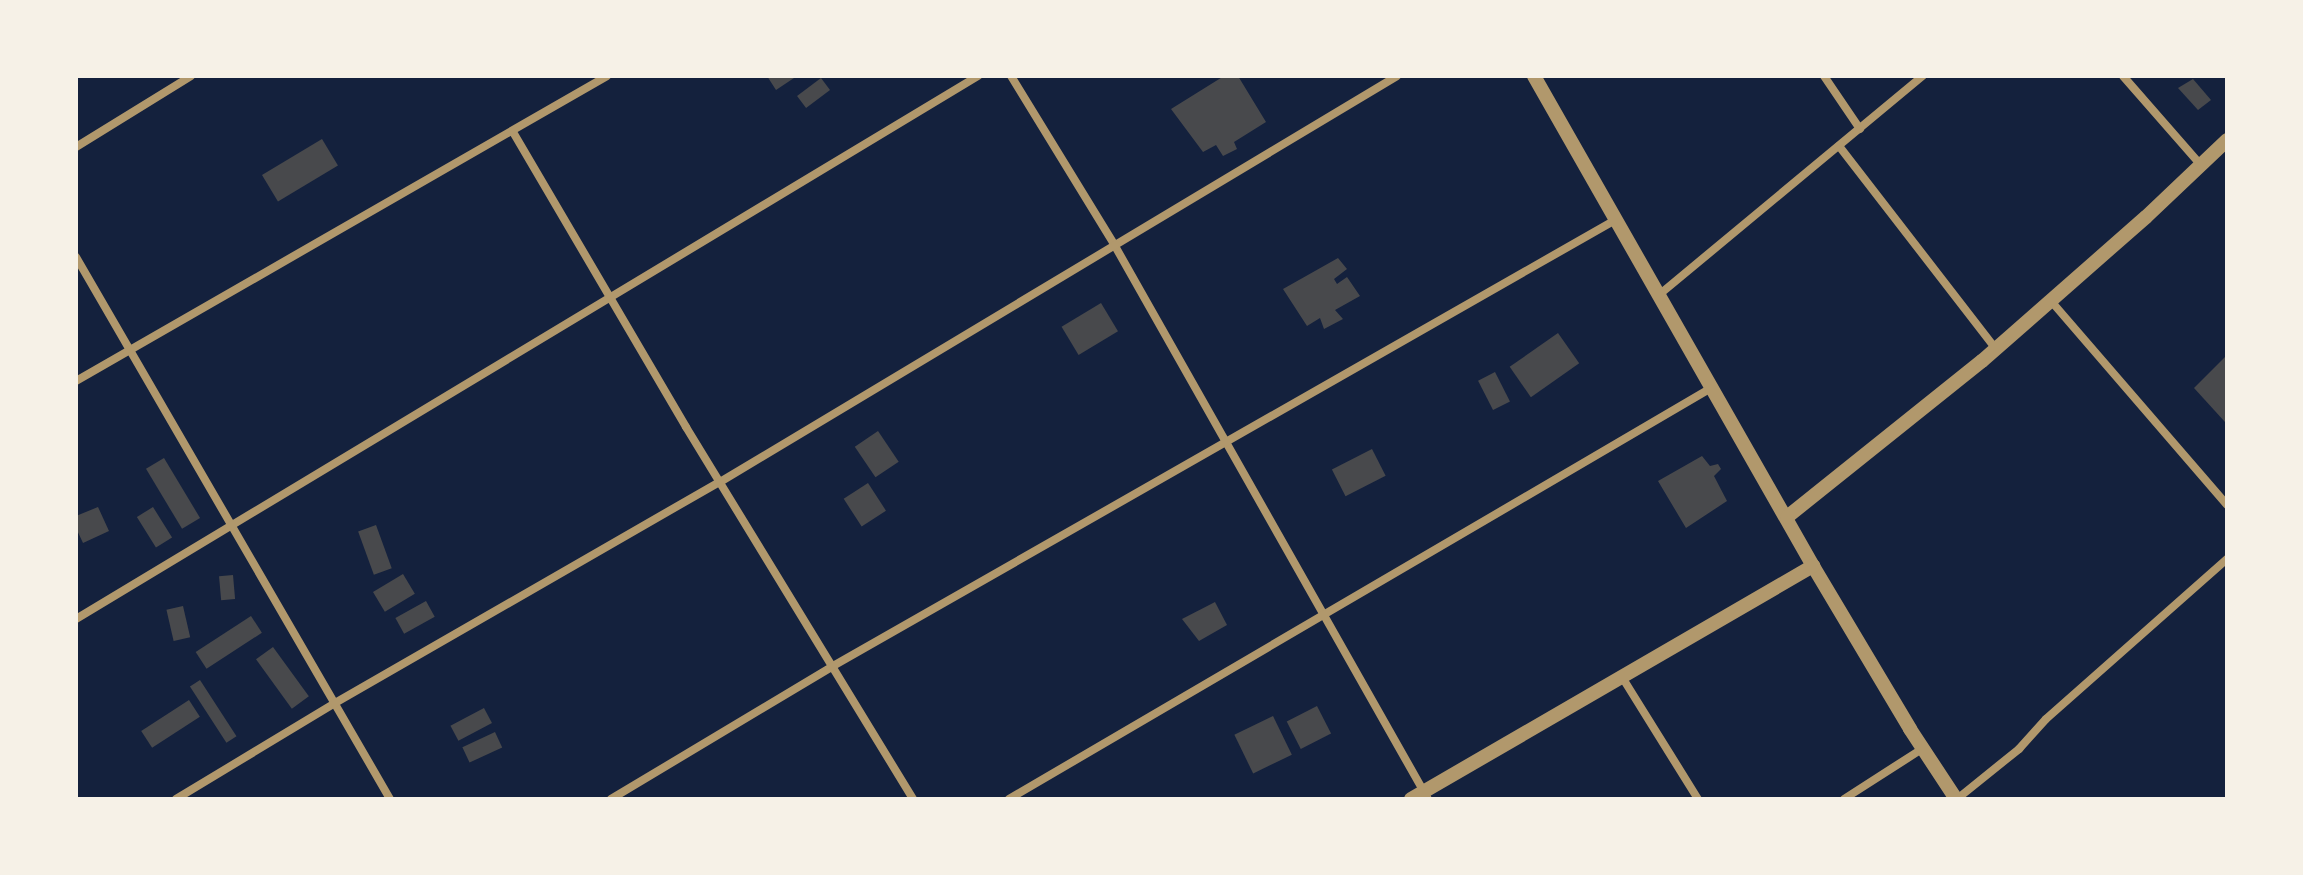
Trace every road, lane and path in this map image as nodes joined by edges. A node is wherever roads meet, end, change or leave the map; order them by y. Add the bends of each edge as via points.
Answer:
1 (191, 76) edge
2 (607, 76) edge
3 (978, 76) edge
4 (1011, 76) edge
5 (1397, 76) edge
6 (1534, 76) edge
7 (1824, 76) edge
8 (1923, 76) edge
9 (2123, 76) edge
10 (1860, 129) junction
11 (513, 132) junction
12 (2227, 140) edge
13 (1839, 146) junction
14 (76, 147) edge
15 (2201, 165) junction
16 (1617, 219) junction
17 (1115, 246) junction
18 (76, 257) edge
19 (1660, 294) junction
20 (610, 298) junction
21 (2051, 301) junction
22 (1996, 349) junction
23 (131, 352) junction
24 (76, 381) edge
25 (1713, 386) junction
26 (1226, 442) junction
27 (720, 482) junction
28 (2227, 505) edge
29 (1787, 517) junction
30 (233, 526) junction
31 (2227, 559) edge
32 (1813, 566) junction
33 (1322, 616) junction
34 (76, 619) edge
35 (833, 666) junction
36 (1622, 677) junction
37 (335, 703) junction
38 (1922, 749) junction
39 (1421, 796) edge
40 (176, 799) edge
41 (390, 799) edge
42 (611, 799) edge
43 (913, 799) edge
44 (1009, 799) edge
45 (1698, 799) edge
46 (1844, 799) edge
47 (1957, 799) edge

1 - 14 street
2 - 11 street
3 - 20 street
4 - 17 street
5 - 17 street
6 - 16 street
7 - 10 street
8 - 10 street
9 - 15 street
10 - 13 street
11 - 20 street
11 - 23 street
12 - 15 street
13 - 19 street
13 - 22 street
15 - 21 street
16 - 19 street
16 - 26 street
17 - 26 street
17 - 27 street
18 - 23 street
19 - 25 street
20 - 27 street
20 - 30 street
21 - 22 street
21 - 28 street
22 - 29 street
23 - 24 street
23 - 30 street
25 - 29 street
25 - 33 street
26 - 33 street
26 - 35 street
27 - 35 street
27 - 37 street
29 - 32 street
30 - 34 street
30 - 37 street
31 - 47 street
32 - 36 street
32 - 38 street
33 - 39 street
33 - 44 street
35 - 42 street
35 - 43 street
36 - 39 street
36 - 45 street
37 - 40 street
37 - 41 street
38 - 46 street
38 - 47 street

